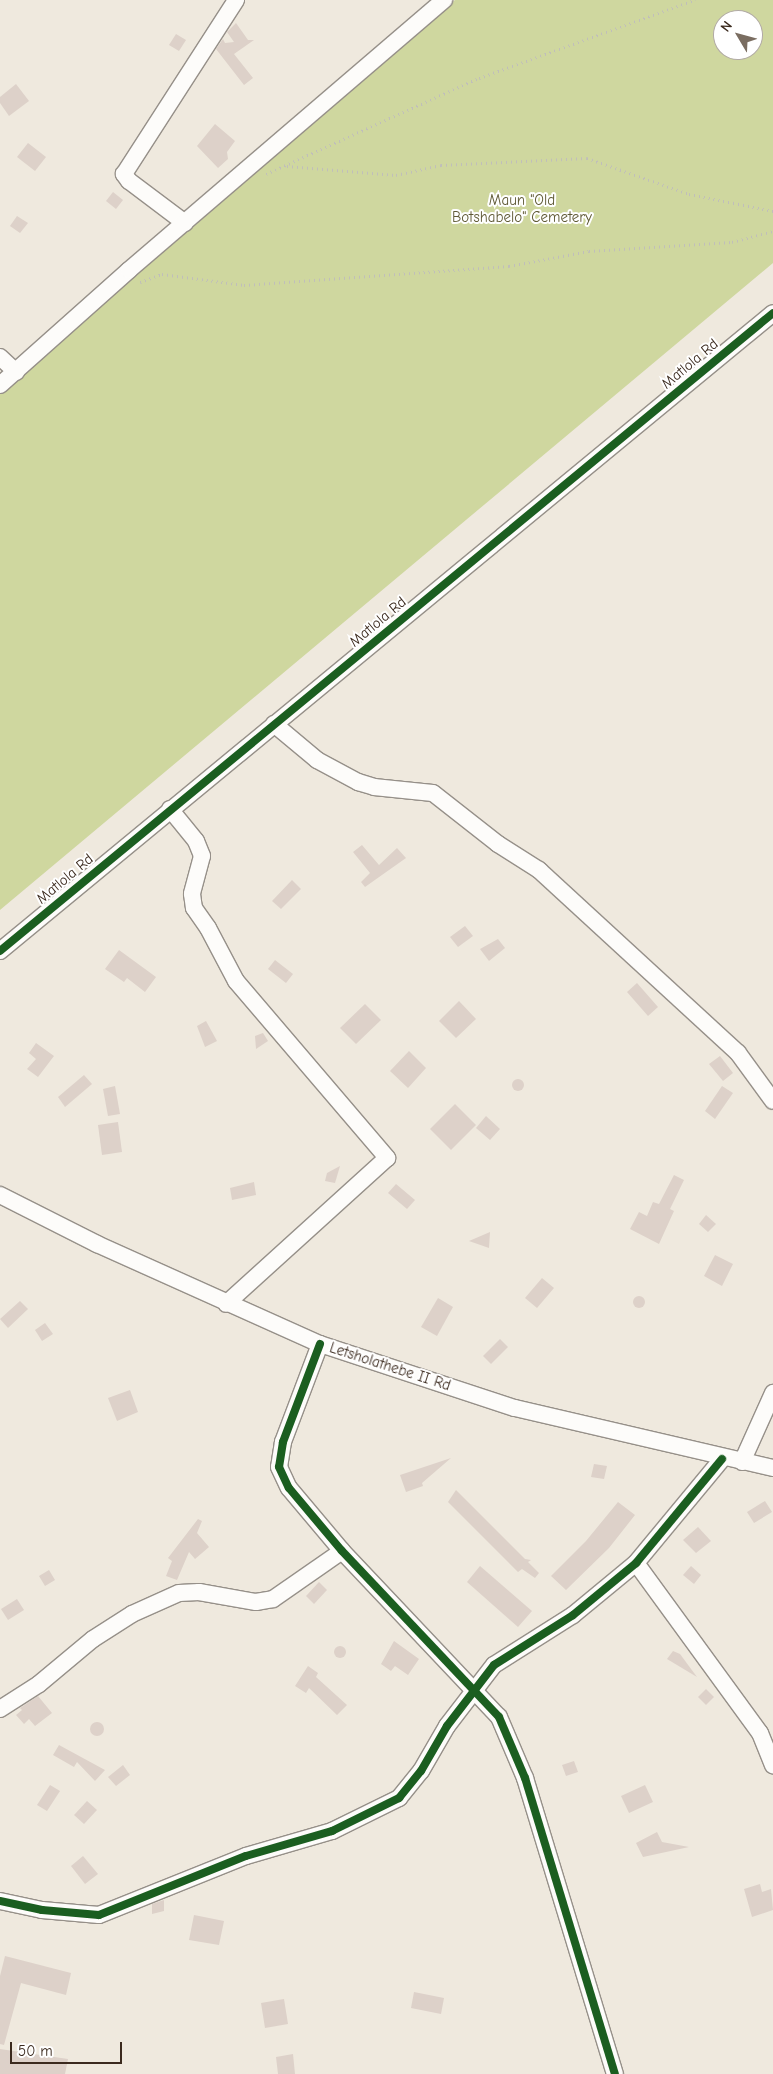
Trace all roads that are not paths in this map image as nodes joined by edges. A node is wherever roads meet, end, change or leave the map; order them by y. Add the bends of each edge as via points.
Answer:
1 (236, 0) edge
2 (444, 0) edge
3 (185, 223) junction
4 (773, 313) edge
5 (0, 357) edge
6 (16, 372) junction
7 (0, 385) edge
8 (274, 724) junction
9 (170, 809) junction
10 (0, 951) edge
11 (773, 1101) edge
12 (0, 1195) edge
13 (226, 1304) junction
14 (320, 1344) junction
15 (773, 1393) edge
16 (722, 1459) junction
17 (742, 1462) junction
18 (773, 1468) edge
19 (342, 1551) junction
20 (636, 1563) junction
21 (473, 1690) junction
22 (0, 1709) edge
23 (773, 1764) edge
24 (0, 1901) edge
25 (614, 2074) edge

1 - 3 street via 124,174
2 - 3 street
3 - 6 street
4 - 8 street, Matlola Rd
5 - 6 street
6 - 7 street
8 - 9 street, Matlola Rd
8 - 11 street via 317,760 358,782 374,787 433,793 498,844 539,870 633,953 738,1053
9 - 10 street, Matlola Rd
9 - 13 street via 196,841 202,856 192,894 194,908 236,981 386,1158
12 - 13 street, Letsholathebe II Rd
13 - 14 street, Letsholathebe II Rd
14 - 16 street, Letsholathebe II Rd via 515,1408
14 - 19 street via 283,1442 278,1467 289,1488
15 - 17 street
16 - 17 street, Letsholathebe II Rd
16 - 20 street
17 - 18 street, Letsholathebe II Rd
19 - 21 street
19 - 22 street via 274,1599 256,1602 198,1592 180,1593 132,1614
20 - 21 street via 573,1615 494,1665
20 - 23 street via 760,1733
21 - 24 street via 421,1771 399,1798 332,1831 246,1856 99,1915 42,1910
21 - 25 street via 499,1718 525,1778

